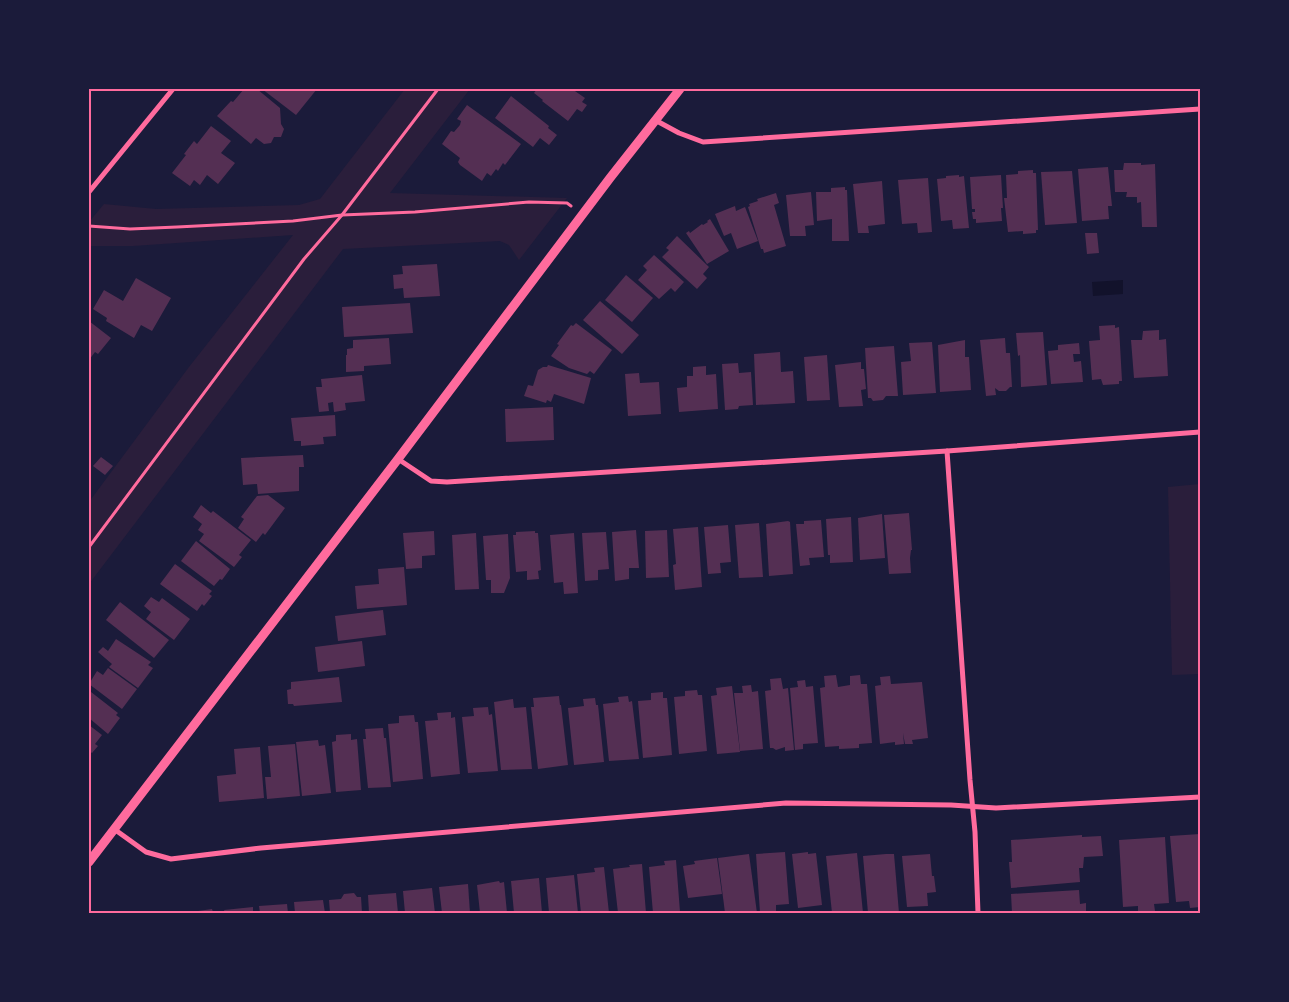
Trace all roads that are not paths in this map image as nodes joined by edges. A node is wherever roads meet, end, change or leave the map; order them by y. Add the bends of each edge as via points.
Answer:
1 (173, 89) edge
2 (680, 89) edge
3 (1200, 109) edge
4 (655, 120) junction
5 (89, 192) edge
6 (1200, 432) edge
7 (946, 452) junction
8 (398, 459) junction
9 (1200, 797) edge
10 (973, 806) junction
11 (114, 830) junction
12 (89, 862) edge
13 (978, 913) edge

1 - 5 street
2 - 4 street
3 - 4 street via 703,142
4 - 8 street
6 - 7 street
7 - 8 street via 447,482 431,481
7 - 10 street
8 - 11 street
9 - 10 street via 996,808
10 - 11 street via 786,803 271,847 171,859 146,852
10 - 13 street
11 - 12 street

